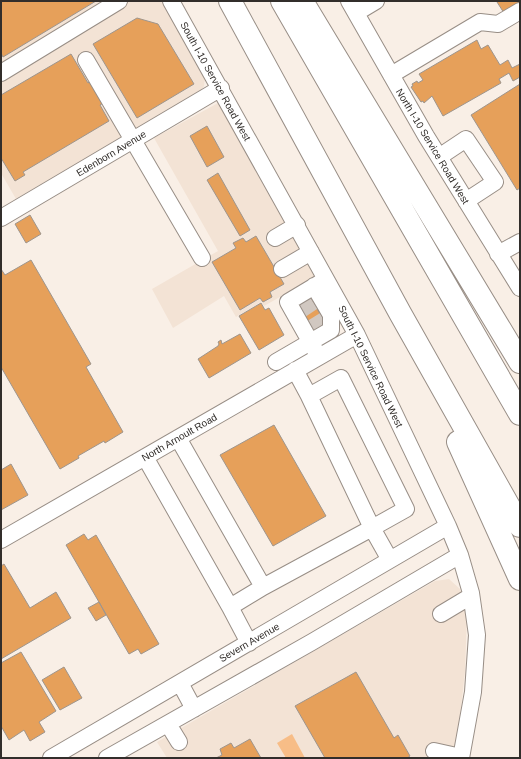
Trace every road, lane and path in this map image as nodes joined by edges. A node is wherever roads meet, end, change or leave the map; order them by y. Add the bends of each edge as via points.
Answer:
1 (119, 1) edge
2 (171, 1) edge
3 (230, 1) edge
4 (282, 1) edge
5 (302, 1) edge
6 (309, 1) edge
7 (376, 1) edge
8 (352, 7) edge
9 (520, 11) edge
10 (86, 60) dead end
11 (1, 73) edge
12 (391, 75) junction
13 (221, 88) junction
14 (133, 140) junction
15 (438, 157) junction
16 (466, 201) junction
17 (1, 218) edge
18 (297, 225) junction
19 (275, 238) dead end
20 (520, 242) edge
21 (311, 252) junction
22 (498, 254) junction
23 (202, 258) dead end
24 (282, 269) dead end
25 (520, 288) edge
26 (312, 298) junction
27 (400, 313) junction
28 (316, 327) junction
29 (357, 335) junction
30 (520, 345) edge
31 (319, 357) junction
32 (276, 362) dead end
33 (520, 362) edge
34 (295, 370) junction
35 (309, 396) junction
36 (520, 414) edge
37 (178, 438) junction
38 (145, 457) junction
39 (448, 526) junction
40 (520, 526) edge
41 (372, 528) junction
42 (1, 540) edge
43 (460, 555) junction
44 (390, 560) junction
45 (520, 579) edge
46 (263, 587) junction
47 (471, 596) junction
48 (230, 607) junction
49 (441, 614) dead end
50 (249, 643) junction
51 (180, 683) junction
52 (194, 709) junction
53 (168, 724) junction
54 (179, 742) dead end
55 (434, 750) dead end
56 (461, 757) edge
57 (51, 758) edge
58 (108, 758) edge

1 - 11 street
2 - 13 street, South I-10 Service Road West
3 - 27 highway
4 - 36 highway
5 - 33 highway
6 - 30 highway
7 - 8 street
8 - 12 street, North I-10 Service Road West
9 - 12 street via 498,24 480,22
10 - 14 street
12 - 15 street, North I-10 Service Road West
13 - 14 street, Edenborn Avenue
13 - 18 street, South I-10 Service Road West
14 - 17 street, Edenborn Avenue
14 - 23 street
15 - 16 street, North I-10 Service Road West
15 - 16 street via 466,139 495,182
16 - 22 street, North I-10 Service Road West
18 - 19 street
18 - 21 street, South I-10 Service Road West
20 - 22 street
21 - 24 street
21 - 26 street, South I-10 Service Road West
22 - 25 street, North I-10 Service Road West
26 - 28 street
26 - 28 street
26 - 29 street, South I-10 Service Road West
27 - 40 highway
27 - 45 highway
28 - 31 street
28 - 32 street
29 - 31 street, North Arnoult Road
29 - 39 street, South I-10 Service Road West
31 - 34 street, North Arnoult Road
34 - 35 street
34 - 37 street, North Arnoult Road
35 - 41 street
35 - 41 street via 341,378 406,509
37 - 38 street, North Arnoult Road
37 - 46 street
38 - 42 street, North Arnoult Road
38 - 48 street
39 - 43 street, South I-10 Service Road West
39 - 44 street, Severn Avenue
41 - 44 street
41 - 46 street
43 - 47 street, South I-10 Service Road West
43 - 52 street
44 - 50 street, Severn Avenue
46 - 48 street
47 - 49 street
47 - 56 street, South I-10 Service Road West via 477,635 473,692
48 - 50 street
50 - 51 street, Severn Avenue
51 - 52 street
51 - 57 street, Severn Avenue
52 - 53 street
53 - 54 street
53 - 58 street
55 - 56 street

